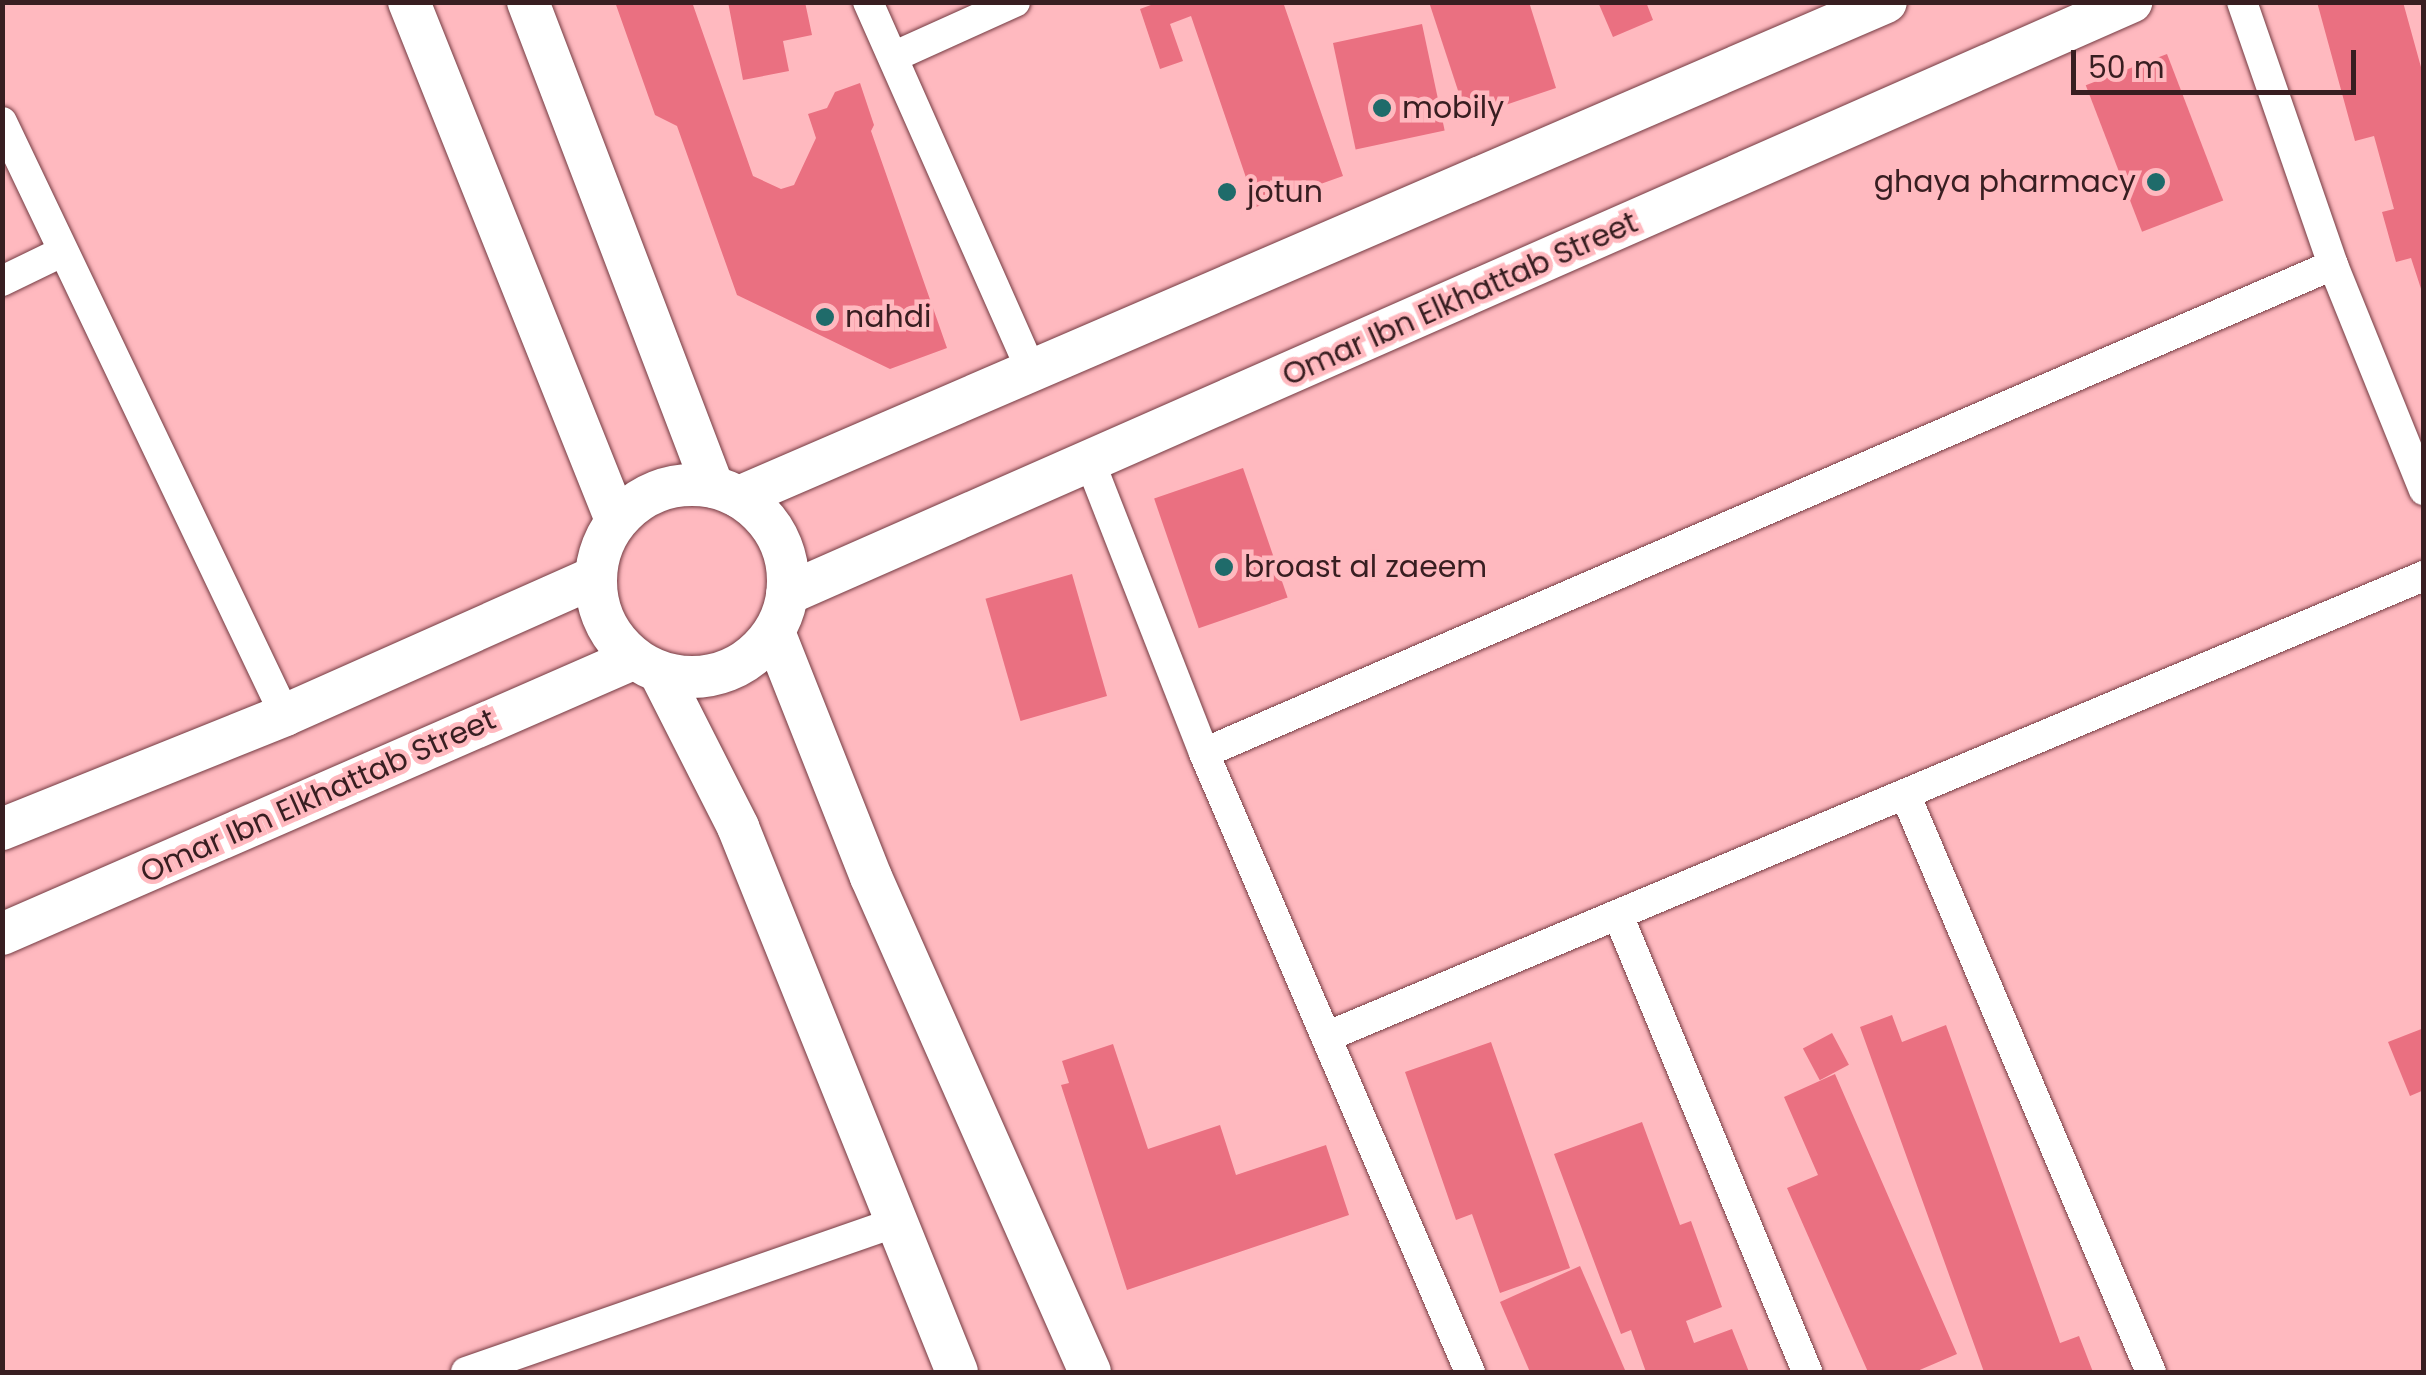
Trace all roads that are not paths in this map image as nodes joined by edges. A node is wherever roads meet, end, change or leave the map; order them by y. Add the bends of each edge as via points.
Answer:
1 (408, 2) edge
2 (528, 2) edge
3 (868, 2) edge
4 (1015, 2) edge
5 (2132, 2) edge
6 (2242, 2) edge
7 (1862, 7) edge
8 (892, 57) junction
9 (2, 122) edge
10 (62, 252) junction
11 (2333, 265) junction
12 (2, 281) edge
13 (1033, 374) junction
14 (1090, 462) junction
15 (2424, 490) edge
16 (726, 492) junction
17 (616, 520) junction
18 (2424, 576) edge
19 (595, 577) junction
20 (780, 613) junction
21 (646, 666) junction
22 (286, 715) junction
23 (1204, 753) junction
24 (1905, 794) junction
25 (2, 829) edge
26 (1618, 915) junction
27 (2, 934) edge
28 (1326, 1037) junction
29 (896, 1222) junction
30 (466, 1372) edge
31 (957, 1372) edge
32 (1090, 1372) edge
33 (1470, 1372) edge
34 (1807, 1372) edge
35 (2151, 1372) edge

1 - 17 street
2 - 16 street
3 - 8 street
4 - 8 street
5 - 14 street, Omar Ibn Elkhattab Street
6 - 11 street
7 - 13 street
8 - 13 street
9 - 10 street
10 - 12 street
10 - 22 street
11 - 15 street
11 - 23 street
13 - 16 street
14 - 20 street, Omar Ibn Elkhattab Street
14 - 23 street
16 - 17 street via 701,484 668,487 639,499
16 - 20 street via 759,510 778,537 788,569
17 - 19 street via 601,546
18 - 24 street
19 - 21 street via 612,636
19 - 22 street
20 - 21 street via 752,657 723,673 691,678
20 - 32 street via 871,877
21 - 27 street, Omar Ibn Elkhattab Street
21 - 29 street via 738,826
22 - 25 street
23 - 28 street
24 - 26 street
24 - 35 street
26 - 28 street
26 - 34 street
28 - 33 street
29 - 30 street
29 - 31 street

